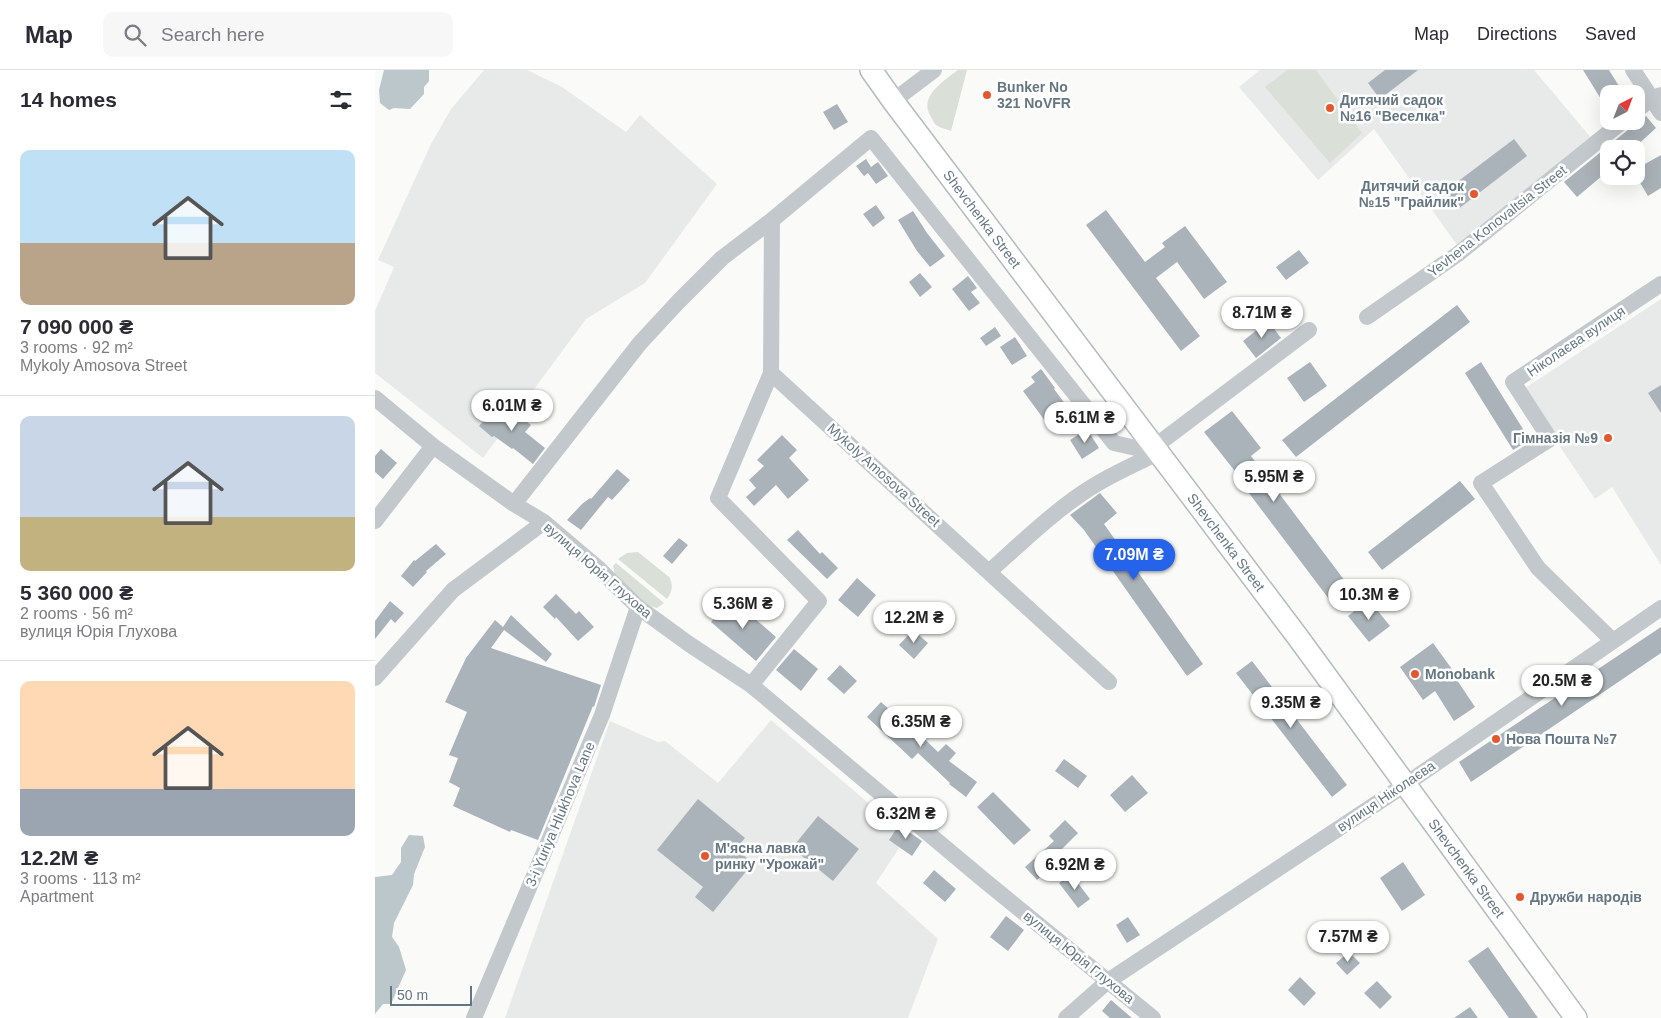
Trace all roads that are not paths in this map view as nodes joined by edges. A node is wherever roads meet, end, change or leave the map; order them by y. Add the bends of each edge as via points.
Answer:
1 (871, 70) edge
2 (934, 70) edge
3 (1633, 70) edge
4 (1656, 96) edge
5 (893, 101) junction
6 (1645, 104) edge
7 (1661, 113) edge
8 (1612, 130) edge
9 (772, 220) junction
10 (1661, 284) edge
11 (1367, 317) dead end
12 (1309, 330) dead end
13 (771, 373) junction
14 (375, 398) edge
15 (433, 446) junction
16 (1156, 450) junction
17 (514, 504) junction
18 (375, 521) edge
19 (544, 522) junction
20 (990, 572) junction
21 (638, 607) junction
22 (1661, 608) edge
23 (1613, 641) junction
24 (375, 678) edge
25 (1109, 682) dead end
26 (751, 685) junction
27 (1406, 784) junction
28 (1108, 981) junction
29 (474, 1018) edge
30 (1066, 1018) edge
31 (1153, 1018) edge
32 (1576, 1018) edge

1 - 5 main road, Shevchenka Street
2 - 5 street
3 - 4 street
4 - 6 street
4 - 7 street
5 - 16 main road, Shevchenka Street
8 - 11 street, Yevhena Konovaltsia Street via 1459,254
9 - 13 street
9 - 16 street via 871,138 1114,443
9 - 17 street via 722,258 640,344
10 - 23 street, Ніколаєва вулиця via 1513,382 1550,439 1481,483 1538,568
12 - 16 street
13 - 20 street, Mykoly Amosova Street
13 - 26 street via 718,498 819,601
14 - 15 street, вулиця Юрія Глухова
15 - 17 street, вулиця Юрія Глухова
15 - 18 street
16 - 20 street via 1083,492
16 - 27 main road, Shevchenka Street
17 - 19 street, вулиця Юрія Глухова
19 - 21 street, вулиця Юрія Глухова
19 - 24 street via 453,590
20 - 25 street, Mykoly Amosova Street
21 - 26 street, вулиця Юрія Глухова
21 - 29 street, 3-i Yuriya Hlukhova Lane via 602,715
22 - 23 street, вулиця Ніколаєва
23 - 27 street, вулиця Ніколаєва
26 - 28 street, вулиця Юрія Глухова
27 - 28 street, вулиця Ніколаєва
27 - 32 main road, Shevchenka Street
28 - 30 street, вулиця Ніколаєва
28 - 31 street, вулиця Юрія Глухова

